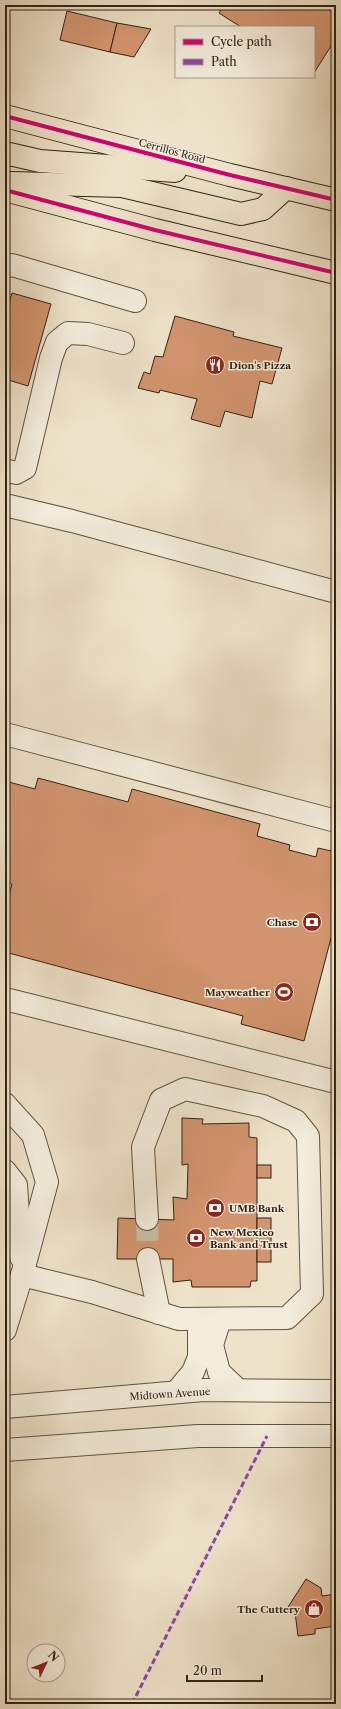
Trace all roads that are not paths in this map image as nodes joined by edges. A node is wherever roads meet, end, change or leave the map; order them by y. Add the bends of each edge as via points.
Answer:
1 (5, 116) edge
2 (5, 153) edge
3 (230, 175) junction
4 (5, 183) edge
5 (286, 188) junction
6 (5, 190) edge
7 (336, 200) edge
8 (5, 267) edge
9 (336, 273) edge
10 (135, 301) dead end
11 (123, 343) dead end
12 (5, 470) edge
13 (5, 505) edge
14 (336, 592) edge
15 (5, 734) edge
16 (336, 821) edge
17 (5, 999) edge
18 (336, 1082) edge
19 (5, 1104) edge
20 (5, 1170) edge
21 (147, 1219) tunnel mouth
22 (148, 1259) tunnel mouth
23 (22, 1275) junction
24 (159, 1313) junction
25 (209, 1319) junction
26 (5, 1330) edge
27 (238, 1390) junction
28 (336, 1391) edge
29 (176, 1392) junction
30 (5, 1407) edge
31 (336, 1436) edge
32 (5, 1450) edge

1 - 3 main road, Cerrillos Road
2 - 3 main road via 40,161
3 - 5 main road, Cerrillos Road
4 - 5 main road via 122,186 241,214 263,209
5 - 7 main road, Cerrillos Road
6 - 9 main road via 155,230
8 - 10 lane via 12,266
11 - 12 lane via 88,334 68,333 57,342 25,468 16,473
13 - 14 lane
15 - 16 lane
17 - 18 lane
19 - 23 lane via 33,1135 47,1182
20 - 23 lane via 16,1185
21 - 25 lane via 143,1147 162,1100 185,1089 263,1106 296,1121 308,1136 312,1294 287,1318
22 - 24 lane
23 - 24 lane via 92,1292
23 - 26 lane
24 - 25 lane via 179,1319
25 - 27 lane via 219,1372
25 - 29 lane via 193,1372
27 - 28 lane, Midtown Avenue
27 - 29 lane, Midtown Avenue
29 - 30 lane, Midtown Avenue
31 - 32 lane via 198,1436

